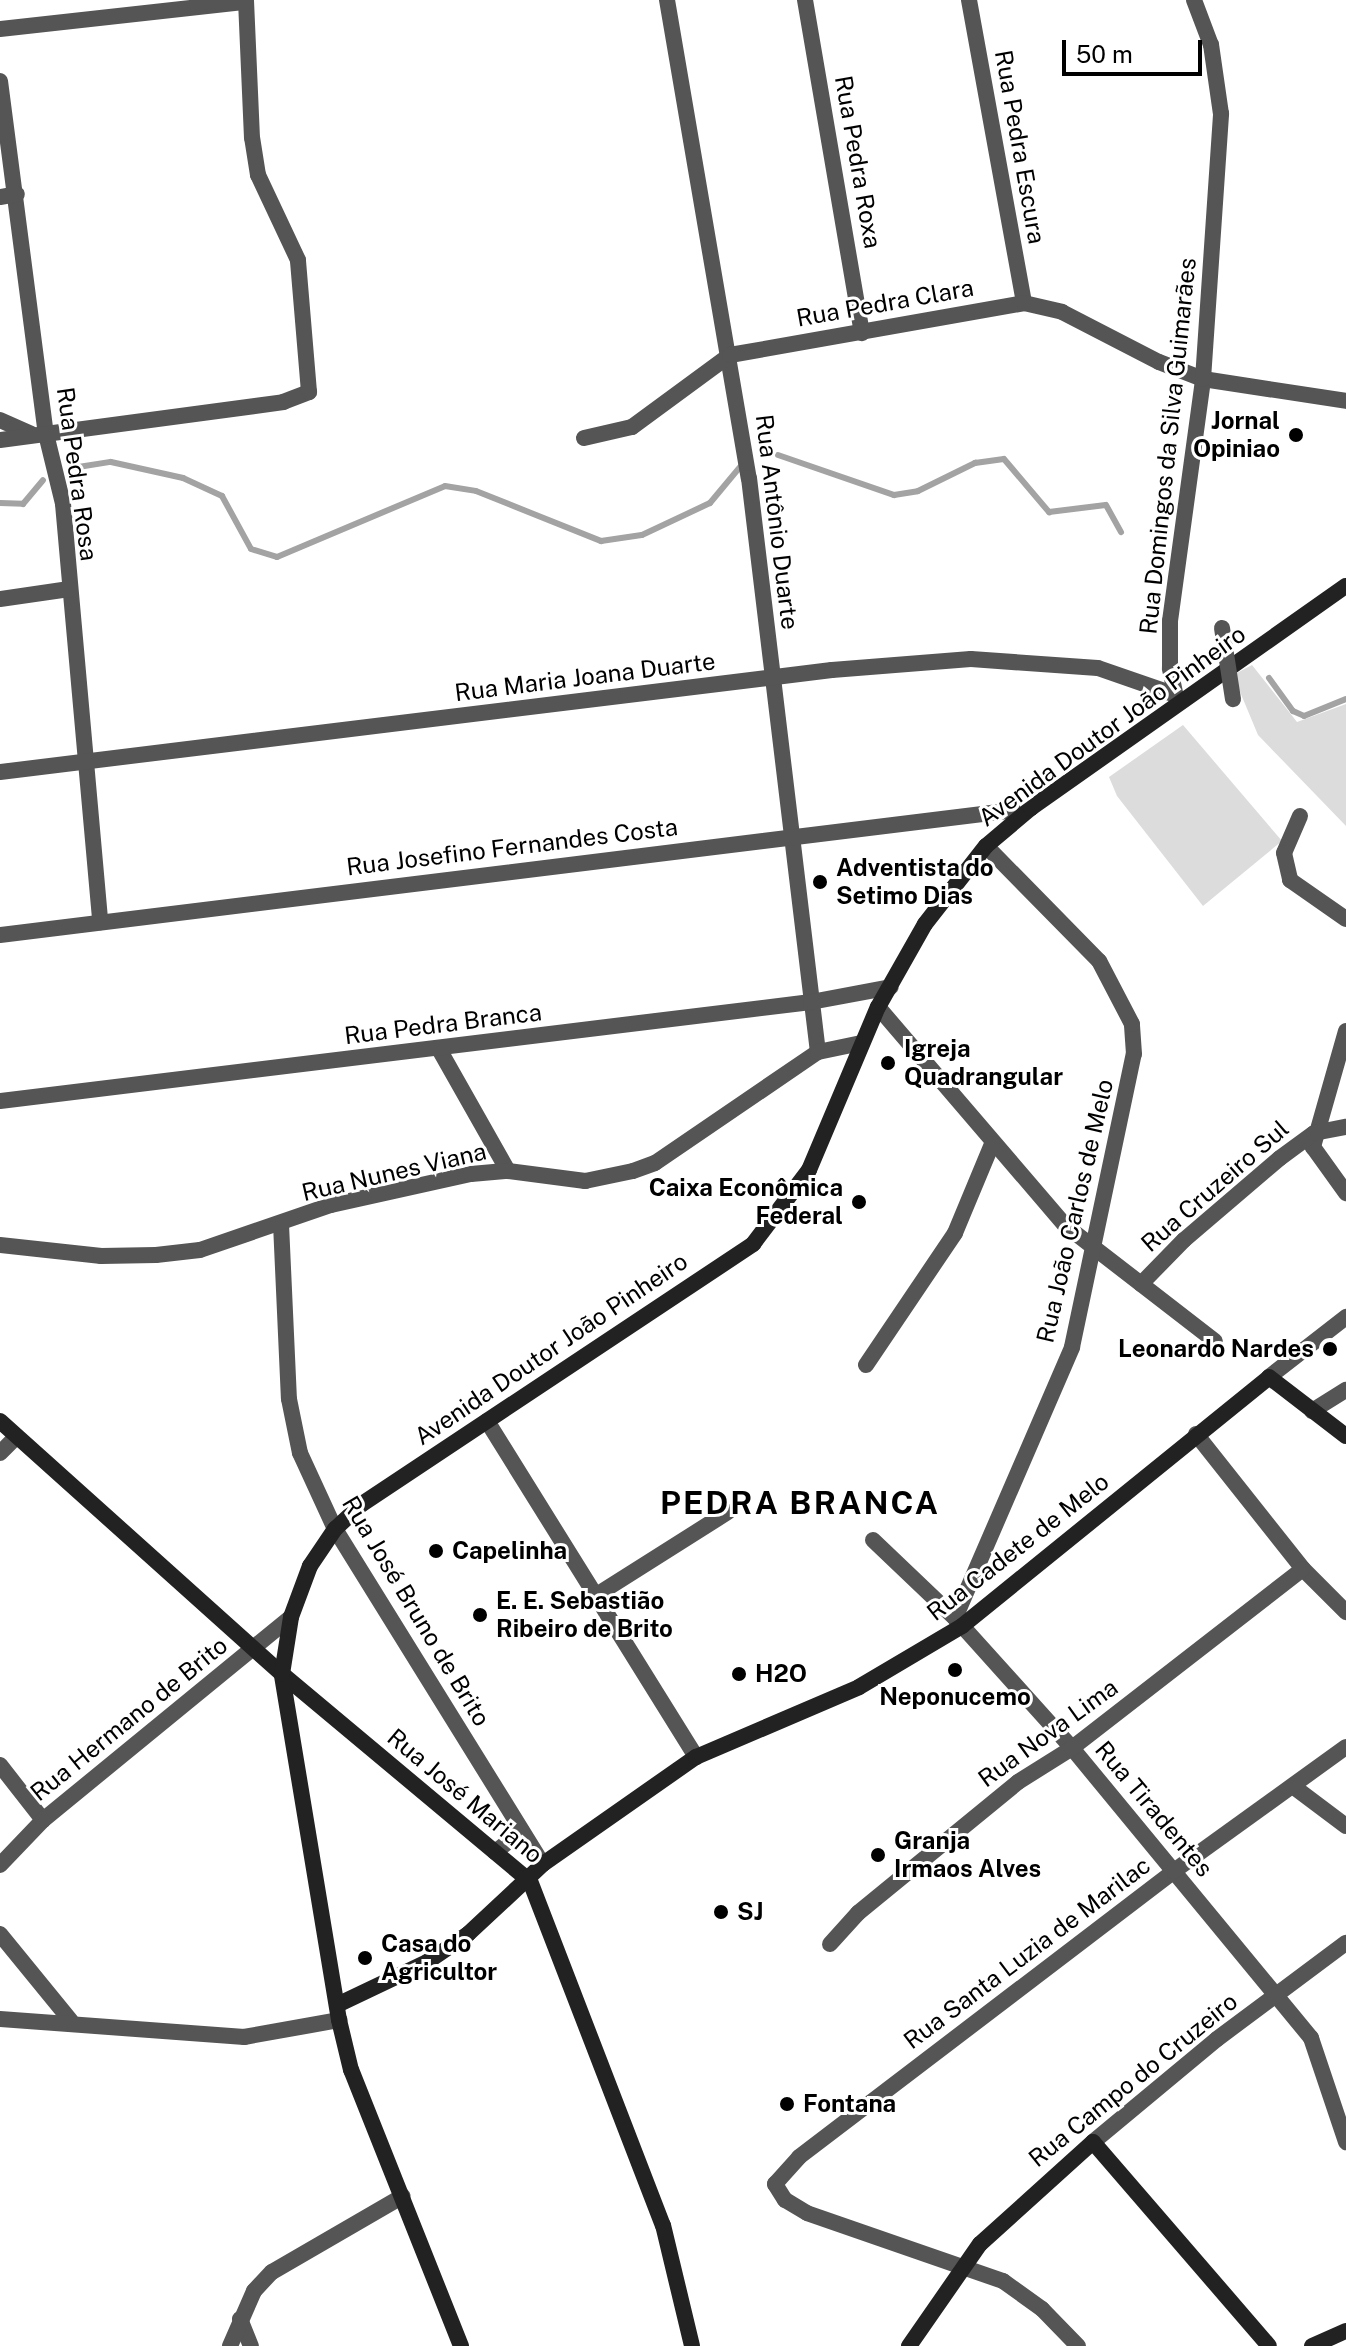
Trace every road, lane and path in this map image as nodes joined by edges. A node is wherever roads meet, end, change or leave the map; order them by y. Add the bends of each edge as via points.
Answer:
1 (667, 0) edge
2 (805, 0) edge
3 (969, 0) edge
4 (1194, 0) edge
5 (246, 1) edge
6 (120, 7) edge
7 (0, 29) edge
8 (0, 81) edge
9 (17, 194) junction
10 (0, 197) edge
11 (1024, 303) junction
12 (862, 333) junction
13 (730, 355) junction
14 (1203, 379) junction
15 (1346, 401) edge
16 (0, 420) edge
17 (40, 435) junction
18 (584, 438) dead end
19 (0, 440) edge
20 (1346, 586) edge
21 (69, 589) junction
22 (0, 599) edge
23 (1222, 628) dead end
24 (772, 678) junction
25 (1233, 699) dead end
26 (1176, 701) junction
27 (85, 762) junction
28 (0, 772) edge
29 (1031, 808) junction
30 (1300, 816) dead end
31 (791, 836) junction
32 (986, 846) junction
33 (1346, 919) edge
34 (100, 922) junction
35 (0, 935) edge
36 (891, 987) junction
37 (811, 1002) junction
38 (878, 1007) junction
39 (1346, 1031) edge
40 (861, 1043) junction
41 (439, 1049) junction
42 (818, 1052) junction
43 (0, 1101) edge
44 (1346, 1127) edge
45 (1314, 1133) junction
46 (992, 1144) junction
47 (508, 1171) junction
48 (1346, 1193) edge
49 (281, 1224) junction
50 (0, 1245) edge
51 (1095, 1250) junction
52 (1141, 1284) junction
53 (1346, 1317) edge
54 (1215, 1341) dead end
55 (866, 1365) dead end
56 (1269, 1377) junction
57 (1346, 1390) edge
58 (1312, 1411) junction
59 (0, 1421) edge
60 (487, 1421) junction
61 (1196, 1434) junction
62 (1346, 1436) edge
63 (16, 1437) junction
64 (0, 1453) edge
65 (728, 1512) dead end
66 (335, 1529) junction
67 (873, 1540) dead end
68 (1303, 1569) junction
69 (595, 1596) junction
70 (1346, 1612) edge
71 (291, 1617) junction
72 (958, 1622) junction
73 (256, 1646) junction
74 (282, 1674) junction
75 (1346, 1747) edge
76 (1072, 1748) junction
77 (696, 1757) junction
78 (0, 1765) edge
79 (1294, 1787) junction
80 (43, 1820) junction
81 (1346, 1826) edge
82 (522, 1831) junction
83 (495, 1852) junction
84 (543, 1864) junction
85 (0, 1865) edge
86 (1174, 1871) junction
87 (530, 1881) junction
88 (0, 1934) edge
89 (1346, 1943) edge
90 (830, 1944) dead end
91 (1275, 1995) junction
92 (338, 2013) junction
93 (0, 2019) edge
94 (71, 2021) junction
95 (1093, 2142) junction
96 (1346, 2142) edge
97 (403, 2196) junction
98 (961, 2266) junction
99 (240, 2319) junction
100 (1346, 2331) edge
101 (230, 2346) edge
102 (251, 2346) edge
103 (461, 2346) edge
104 (692, 2346) edge
105 (909, 2346) edge
106 (1078, 2346) edge
107 (1269, 2346) edge
108 (1312, 2346) edge

1 - 13 street, Rua Antônio Duarte
2 - 12 street, Rua Pedra Roxa
3 - 11 street, Rua Pedra Escura
4 - 14 street, Rua Domingos da Silva Guimarães via 1211,45 1221,114
5 - 6 street
5 - 17 street via 258,175 298,260 309,392 283,402
6 - 7 street
8 - 9 street, Rua Pedra Rosa
9 - 10 street
9 - 17 street, Rua Pedra Rosa
11 - 12 street, Rua Pedra Clara
11 - 14 street, Rua Pedra Clara via 1062,312
12 - 13 street, Rua Pedra Clara
13 - 18 street, Rua Pedra Clara via 632,427
13 - 24 street, Rua Antônio Duarte
14 - 15 street, Rua Pedra Clara
14 - 26 street, Rua Domingos da Silva Guimarães via 1170,621
16 - 17 street
17 - 19 street
17 - 21 street, Rua Pedra Rosa via 63,504
20 - 26 street, Avenida Doutor João Pinheiro
21 - 22 street
21 - 27 street, Rua Pedra Rosa
23 - 25 street, bridge
24 - 26 street, Rua Maria Joana Duarte via 971,659 1098,668
24 - 27 street, Rua Maria Joana Duarte
24 - 31 street, Rua Antônio Duarte
26 - 29 street, Avenida Doutor João Pinheiro
27 - 28 street, Rua Maria Joana Duarte
27 - 34 street, Rua Pedra Rosa
29 - 31 street, Rua Josefino Fernandes Costa
29 - 32 street, Avenida Doutor João Pinheiro
30 - 33 street via 1284,853 1295,887
31 - 34 street, Rua Josefino Fernandes Costa
31 - 37 street, Rua Antônio Duarte
32 - 36 street, Avenida Doutor João Pinheiro via 925,924
32 - 51 street, Rua João Carlos de Melo via 1099,961 1132,1024 1134,1054
34 - 35 street, Rua Josefino Fernandes Costa
36 - 37 street, Rua Pedra Branca
36 - 38 street, Avenida Doutor João Pinheiro
37 - 41 street, Rua Pedra Branca
37 - 42 street, Rua Antônio Duarte
38 - 40 street, Avenida Doutor João Pinheiro
38 - 46 street
39 - 45 street, Rua Cruzeiro Sul
40 - 42 street, Rua Nunes Viana
40 - 60 street, Avenida Doutor João Pinheiro via 809,1170 753,1244
41 - 43 street, Rua Pedra Branca
41 - 47 street
42 - 47 street, Rua Nunes Viana via 655,1163 585,1181
44 - 45 street
45 - 48 street via 1317,1160
45 - 52 street, Rua Cruzeiro Sul via 1184,1240
46 - 51 street via 1066,1226
46 - 55 street via 955,1233
47 - 49 street, Rua Nunes Viana via 331,1205
49 - 50 street, Rua Nunes Viana via 200,1250 156,1255 101,1256
49 - 66 street, Rua José Bruno de Brito via 293,1429
51 - 52 street
51 - 72 street, Rua João Carlos de Melo via 1072,1347
52 - 54 street
53 - 56 street
56 - 58 street
56 - 61 street, Rua Cadete de Melo
57 - 58 street
58 - 62 street
59 - 63 street, Rua José Mariano
60 - 66 street, Avenida Doutor João Pinheiro via 362,1504
60 - 69 street
61 - 68 street
61 - 72 street, Rua Cadete de Melo
63 - 64 street
63 - 73 street, Rua José Mariano
65 - 69 street
66 - 71 street, Avenida Doutor João Pinheiro via 310,1566
66 - 82 street, Rua José Bruno de Brito
67 - 72 street, Rua Tiradentes
68 - 70 street
68 - 76 street, Rua Nova Lima
69 - 77 street
71 - 73 street, Rua Hermano de Brito
71 - 74 street, Avenida Doutor João Pinheiro
72 - 76 street, Rua Tiradentes
72 - 77 street, Rua Cadete de Melo via 859,1687
73 - 74 street, Rua José Mariano
73 - 80 street, Rua Hermano de Brito
74 - 83 street, Rua José Mariano
74 - 92 street, Avenida Doutor João Pinheiro
75 - 79 street, Rua Santa Luzia de Marilac
76 - 86 street, Rua Tiradentes
76 - 90 street, Rua Nova Lima via 1018,1782 858,1913
77 - 84 street, Rua Cadete de Melo
78 - 80 street
79 - 81 street
79 - 86 street, Rua Santa Luzia de Marilac
80 - 85 street, Rua Hermano de Brito
82 - 83 street
82 - 84 street, Rua José Bruno de Brito
83 - 87 street, Rua José Mariano
84 - 87 street, Rua Cadete de Melo
86 - 91 street, Rua Tiradentes
86 - 98 street, Rua Santa Luzia de Marilac via 780,2175 776,2190 807,2213
87 - 92 street, Rua Cadete de Melo via 427,1962
87 - 104 street, Rua José Mariano via 663,2225
88 - 94 street
89 - 91 street, Rua Campo do Cruzeiro
91 - 95 street, Rua Campo do Cruzeiro
91 - 96 street, Rua Tiradentes via 1318,2052
92 - 94 street via 244,2037
92 - 97 street, Avenida Doutor João Pinheiro via 351,2070
93 - 94 street
95 - 98 street, Rua Campo do Cruzeiro
95 - 107 street
97 - 99 street via 291,2257 254,2291
97 - 103 street, Avenida Doutor João Pinheiro
98 - 105 street, Rua Campo do Cruzeiro
98 - 106 street via 1026,2295
99 - 101 street
99 - 102 street
100 - 108 street

